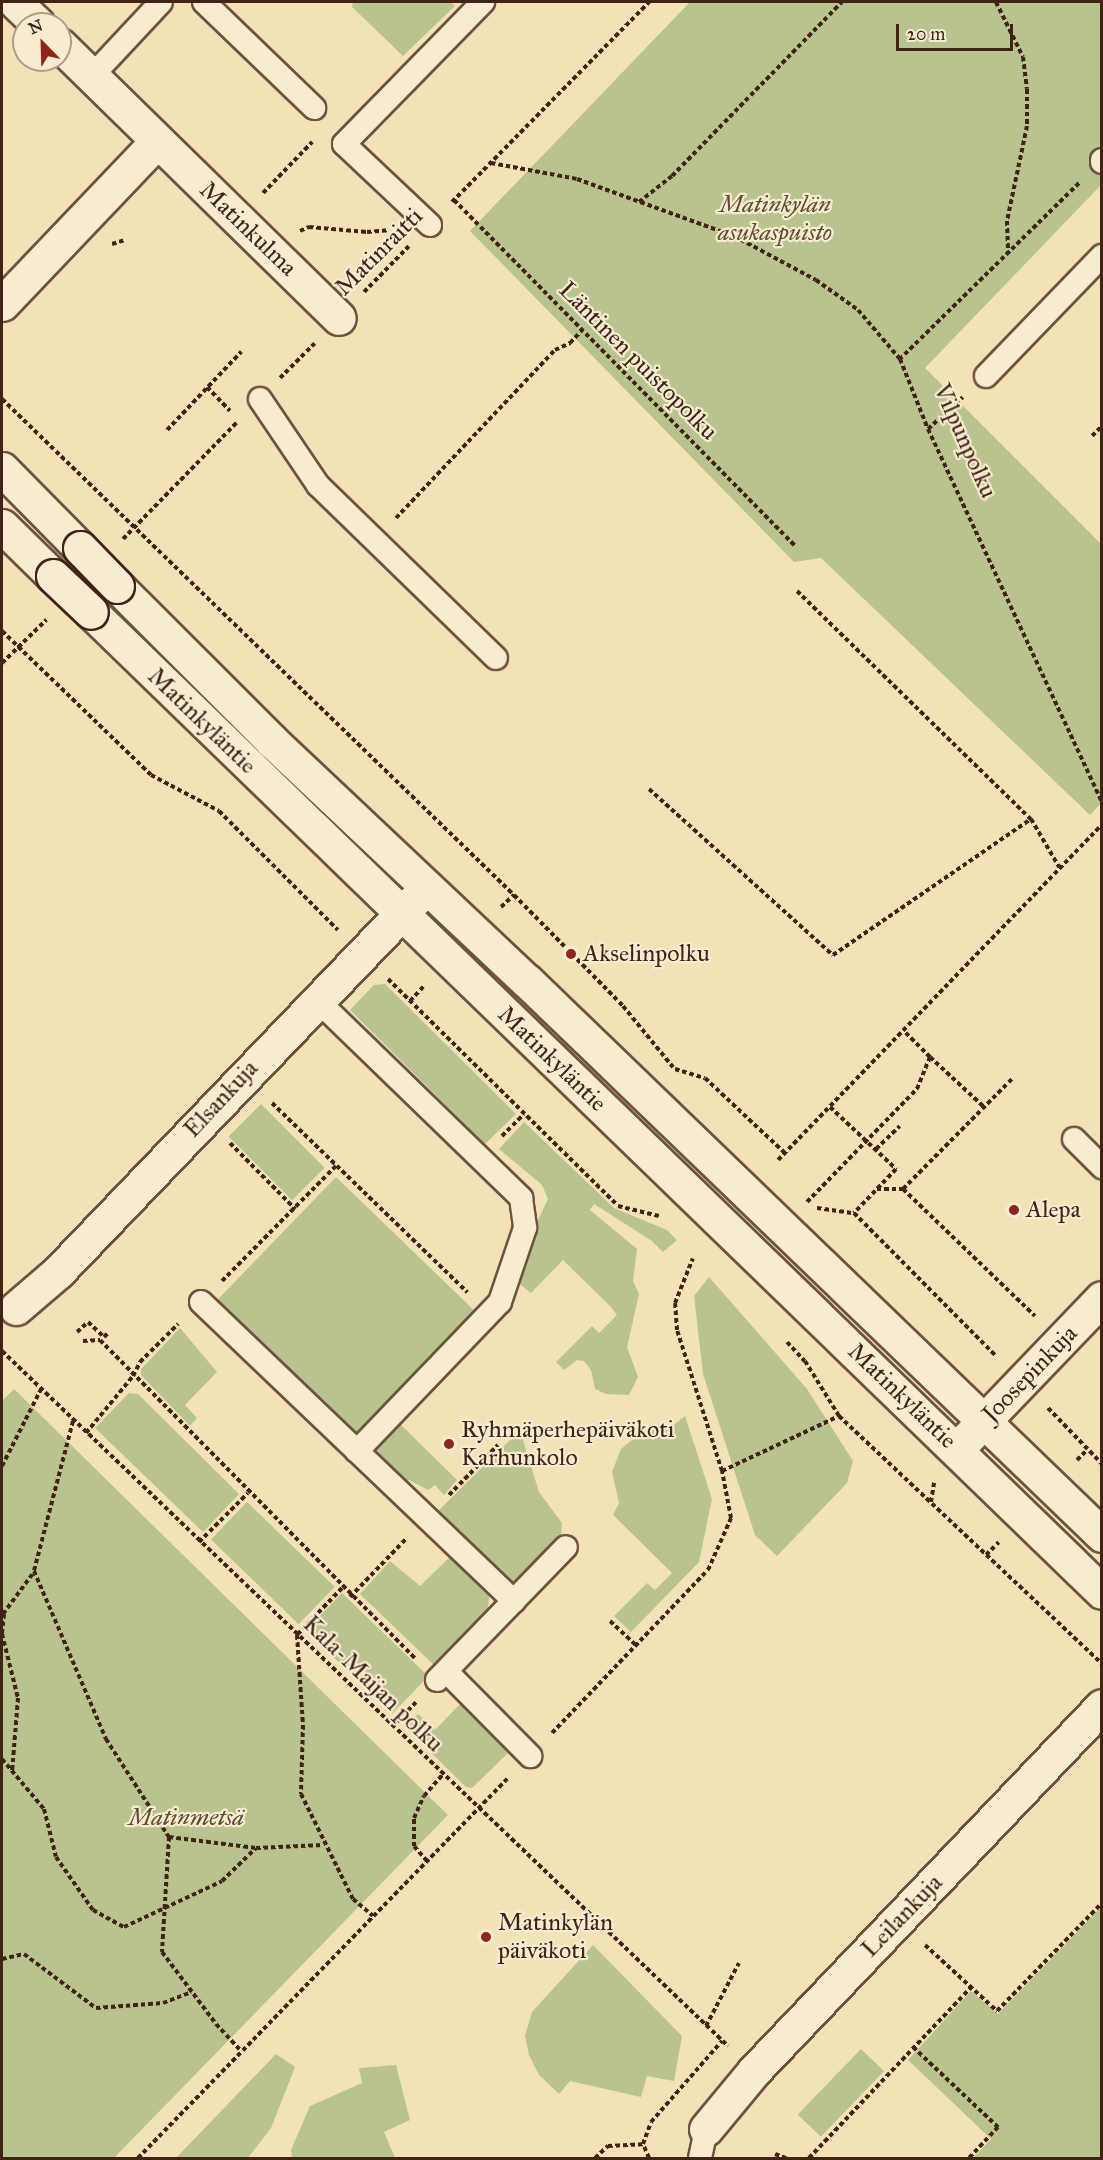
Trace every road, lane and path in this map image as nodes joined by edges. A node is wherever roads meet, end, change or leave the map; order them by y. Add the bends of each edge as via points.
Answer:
1 (161, 2) edge
2 (204, 2) edge
3 (483, 2) edge
4 (649, 2) edge
5 (842, 2) edge
6 (996, 2) edge
7 (72, 57) edge
8 (92, 76) junction
9 (314, 108) dead end
10 (158, 141) junction
11 (344, 144) junction
12 (1101, 161) edge
13 (491, 163) junction
14 (261, 196) dead end
15 (454, 200) junction
16 (639, 202) junction
17 (430, 225) junction
18 (298, 231) dead end
19 (1008, 253) junction
20 (1101, 256) edge
21 (2, 304) edge
22 (339, 318) junction
23 (582, 330) junction
24 (241, 352) dead end
25 (900, 359) junction
26 (986, 376) joint
27 (207, 387) junction
28 (2, 399) edge
29 (260, 399) junction
30 (225, 406) dead end
31 (1101, 426) edge
32 (928, 429) junction
33 (166, 430) dead end
34 (1092, 436) dead end
35 (2, 469) edge
36 (2, 526) edge
37 (134, 527) junction
38 (374, 540) junction
39 (118, 546) dead end
40 (796, 547) dead end
41 (797, 591) dead end
42 (52, 615) dead end
43 (2, 632) edge
44 (18, 647) junction
45 (496, 658) dead end
46 (2, 663) edge
47 (649, 789) dead end
48 (1101, 802) edge
49 (1031, 819) junction
50 (1101, 825) edge
51 (1059, 867) junction
52 (426, 888) junction
53 (400, 914) junction
54 (361, 953) junction
55 (316, 999) junction
56 (904, 1031) junction
57 (930, 1057) junction
58 (675, 1069) junction
59 (243, 1076) junction
60 (682, 1078) dead end
61 (1012, 1079) dead end
62 (829, 1107) junction
63 (984, 1107) junction
64 (204, 1116) junction
65 (900, 1126) dead end
66 (1074, 1139) dead end
67 (866, 1141) junction
68 (876, 1149) junction
69 (785, 1153) junction
70 (778, 1160) dead end
71 (1099, 1165) edge
72 (877, 1189) junction
73 (903, 1189) junction
74 (295, 1209) dead end
75 (854, 1213) junction
76 (668, 1222) dead end
77 (1101, 1298) edge
78 (201, 1302) dead end
79 (1023, 1305) dead end
80 (9, 1313) edge
81 (489, 1313) junction
82 (77, 1332) dead end
83 (108, 1332) dead end
84 (781, 1335) dead end
85 (83, 1341) dead end
86 (2, 1351) edge
87 (1022, 1382) junction
88 (40, 1389) junction
89 (839, 1416) junction
90 (74, 1421) junction
91 (984, 1422) junction
92 (957, 1449) junction
93 (357, 1451) junction
94 (1101, 1464) edge
95 (2, 1466) edge
96 (722, 1471) dead end
97 (935, 1478) dead end
98 (248, 1493) junction
99 (931, 1502) junction
100 (1101, 1535) edge
101 (199, 1542) junction
102 (566, 1547) dead end
103 (34, 1571) junction
104 (342, 1588) junction
105 (1101, 1592) edge
106 (514, 1601) junction
107 (3, 1615) edge
108 (610, 1621) dead end
109 (297, 1635) junction
110 (636, 1645) dead end
111 (1101, 1664) edge
112 (442, 1676) junction
113 (1101, 1706) edge
114 (530, 1756) dead end
115 (2, 1759) edge
116 (12, 1772) junction
117 (442, 1775) junction
118 (169, 1838) junction
119 (323, 1845) junction
120 (256, 1848) junction
121 (427, 1861) dead end
122 (1101, 1903) edge
123 (166, 1910) junction
124 (373, 1916) dead end
125 (920, 1940) dead end
126 (2, 1959) edge
127 (739, 1963) dead end
128 (970, 1987) junction
129 (191, 1992) junction
130 (706, 2025) junction
131 (722, 2041) junction
132 (914, 2047) junction
133 (241, 2051) dead end
134 (754, 2071) junction
135 (703, 2144) edge
136 (644, 2145) junction
137 (775, 2154) dead end
138 (595, 2158) edge
139 (649, 2158) edge
140 (786, 2158) edge
141 (809, 2158) edge
142 (969, 2158) edge

1 - 8 lane
2 - 9 lane
3 - 11 lane
4 - 13 path, Matinraitti
5 - 16 path via 672,176
6 - 19 path via 1023,57 1027,89 1027,126 1007,221
7 - 8 main road, Matinkulma
8 - 10 main road, Matinkulma
10 - 21 main road
10 - 22 main road, Matinkulma
11 - 14 path via 318,135
11 - 17 lane
12 - 19 path
13 - 15 path, Matinraitti
13 - 16 path, Vilpunpolku via 577,179
15 - 17 path, Matinraitti
15 - 23 path, Läntinen puistopolku
16 - 25 path, Vilpunpolku via 735,236 816,280 858,310
17 - 18 path via 367,232 309,227
17 - 22 path, Matinraitti
19 - 25 path
20 - 26 lane
22 - 29 path, Matinraitti
23 - 38 path via 570,343 555,350
23 - 40 path, Läntinen puistopolku
24 - 27 path
25 - 32 path, Vilpunpolku
26 - 32 path
27 - 30 path
27 - 33 path
28 - 37 path
29 - 37 path, Matinraitti
29 - 38 lane via 318,485
31 - 34 path
32 - 48 path, Vilpunpolku
35 - 52 main road, Matinkyläntie, bridge
36 - 53 main road, Matinkyläntie, bridge
37 - 39 path, Matinraitti
37 - 58 path via 514,895 623,1006
38 - 45 lane
41 - 49 path
42 - 44 path
43 - 44 path
44 - 46 path
44 - 54 path via 151,775 219,810
47 - 49 path via 832,955
49 - 51 path
50 - 51 path
51 - 56 path
52 - 53 main road, Elsankuja
52 - 91 main road, Matinkyläntie
53 - 54 main road, Elsankuja
53 - 92 main road, Matinkyläntie
54 - 55 main road, Elsankuja
54 - 76 path via 618,1206
55 - 59 main road, Elsankuja
55 - 81 lane via 521,1198 525,1228 500,1302
56 - 57 path
56 - 62 path
57 - 63 path
57 - 67 path via 917,1089
58 - 60 path
58 - 69 path via 705,1078
59 - 64 main road, Elsankuja
59 - 81 path
61 - 63 path
62 - 67 path
62 - 69 path
63 - 73 path
64 - 74 path
64 - 80 main road, Elsankuja via 58,1272
65 - 68 path
66 - 71 lane
67 - 68 path
67 - 75 path via 803,1207
68 - 72 path via 896,1169
69 - 70 path
72 - 73 path
72 - 75 path
73 - 79 path
75 - 87 path
77 - 87 main road, Joosepinkuja
78 - 93 lane
81 - 93 lane
82 - 83 path via 88,1322 104,1337
84 - 89 path via 805,1361
85 - 98 path via 100,1340
86 - 88 path, Kala-Maijan polku
87 - 91 main road, Joosepinkuja
87 - 94 path
88 - 90 path, Kala-Maijan polku
88 - 95 path
89 - 96 path
89 - 99 path
90 - 101 path, Kala-Maijan polku
90 - 103 path
91 - 92 main road, Joosepinkuja
91 - 100 main road, Matinkyläntie
92 - 105 main road, Matinkyläntie
93 - 106 lane
97 - 99 path
98 - 101 path
98 - 104 path
99 - 111 path
101 - 109 path, Kala-Maijan polku
102 - 106 lane
103 - 107 path
103 - 118 path via 106,1739
104 - 109 path
104 - 112 path
106 - 112 lane
107 - 116 path via 2,1634 18,1698
108 - 110 path
109 - 117 path, Kala-Maijan polku
109 - 119 path via 303,1725 301,1794
112 - 114 lane
113 - 134 main road, Leilankuja
115 - 116 path
116 - 123 path via 44,1809 56,1857 93,1910 124,1927
117 - 121 path via 424,1796 414,1818 414,1846
117 - 130 path, Kala-Maijan polku
118 - 120 path
118 - 123 path
119 - 120 path
119 - 124 path via 353,1899
120 - 123 path via 222,1881
122 - 128 path via 997,2011
123 - 129 path via 162,1952
125 - 128 path
126 - 129 path via 24,1954 96,2008 163,2003
127 - 130 path
128 - 132 path
129 - 133 path
130 - 131 path, Kala-Maijan polku
131 - 134 path, Kala-Maijan polku
131 - 136 path via 655,2116
132 - 141 path
132 - 142 path via 998,2127
134 - 135 main road, Leilankuja
136 - 138 path via 608,2146
136 - 139 path
137 - 140 path

